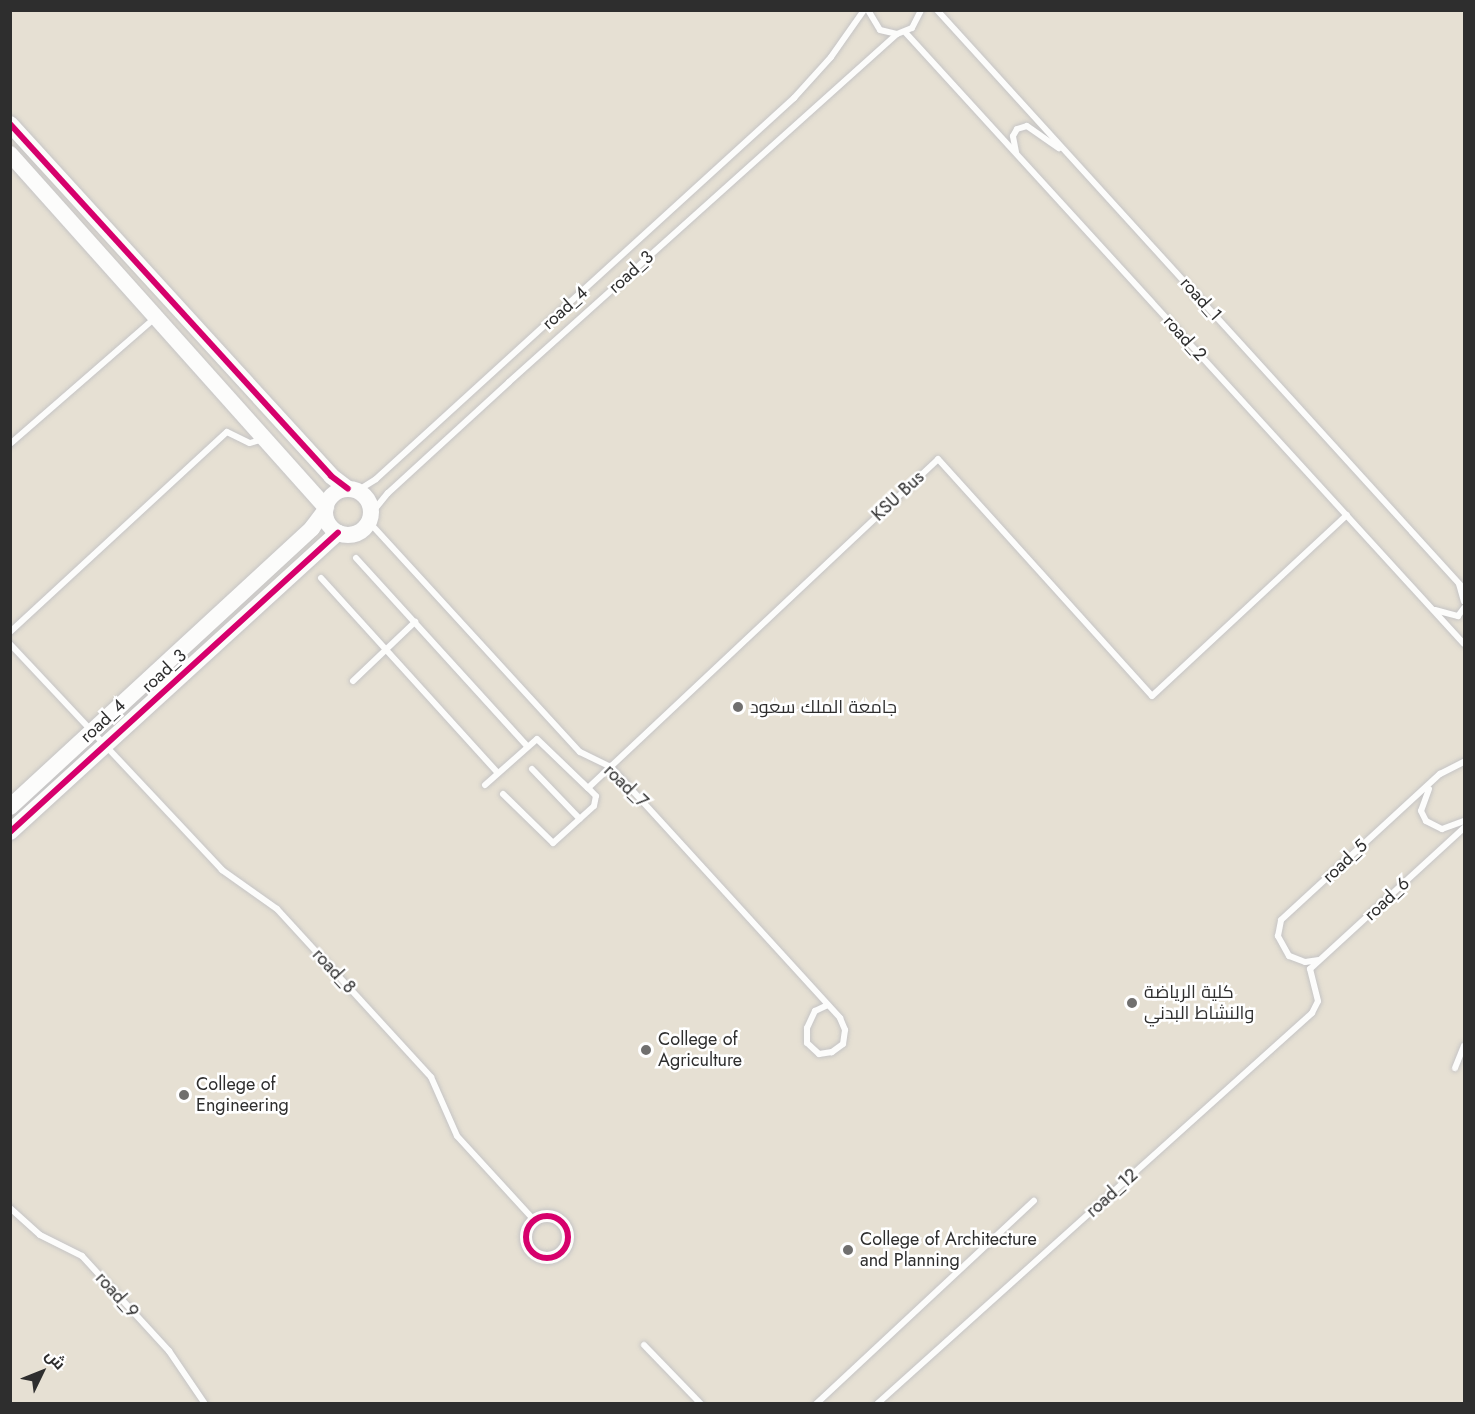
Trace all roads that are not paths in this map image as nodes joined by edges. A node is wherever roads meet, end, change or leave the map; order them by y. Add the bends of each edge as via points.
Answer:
1 (866, 10) edge
2 (921, 10) edge
3 (937, 10) edge
4 (905, 32) junction
5 (897, 34) junction
6 (10, 124) edge
7 (10, 154) edge
8 (1017, 154) junction
9 (1069, 155) junction
10 (157, 317) junction
11 (266, 438) junction
12 (10, 444) edge
13 (352, 490) junction
14 (325, 509) junction
15 (1347, 515) junction
16 (370, 518) junction
17 (338, 533) junction
18 (356, 558) dead end
19 (321, 578) dead end
20 (1458, 582) junction
21 (1464, 589) edge
22 (1464, 601) edge
23 (1432, 608) junction
24 (1464, 608) edge
25 (415, 622) junction
26 (10, 632) edge
27 (10, 644) edge
28 (1464, 644) edge
29 (386, 649) junction
30 (353, 681) dead end
31 (92, 733) junction
32 (104, 745) junction
33 (526, 745) junction
34 (1464, 762) edge
35 (610, 767) junction
36 (532, 769) dead end
37 (498, 773) junction
38 (1440, 774) junction
39 (485, 784) dead end
40 (588, 788) junction
41 (503, 794) dead end
42 (10, 807) edge
43 (580, 819) junction
44 (1464, 820) edge
45 (1464, 828) edge
46 (10, 832) edge
47 (1318, 960) junction
48 (1310, 969) joint
49 (828, 1005) junction
50 (1464, 1046) edge
51 (1455, 1068) dead end
52 (1034, 1201) dead end
53 (10, 1208) edge
54 (534, 1220) dead end
55 (645, 1345) dead end
56 (205, 1404) edge
57 (701, 1404) edge
58 (816, 1404) edge
59 (878, 1404) edge

1 - 5 lane via 880,30
1 - 13 lane, road_4 via 794,98 376,480
2 - 4 lane via 918,21
3 - 9 lane, road_1
4 - 5 lane
4 - 8 lane, road_2
5 - 16 lane, road_3 via 500,390 388,493
6 - 13 street via 331,476
7 - 10 street
8 - 9 lane via 1012,136 1017,129 1027,126
8 - 15 lane, road_2
9 - 20 lane, road_1
10 - 11 street
10 - 12 lane
11 - 14 street
11 - 26 lane via 250,443 227,432
13 - 14 street via 335,493
13 - 16 street via 368,501
14 - 17 street via 328,524
14 - 31 street, road_4 via 312,528
15 - 23 lane, road_2
15 - 35 lane, KSU Bus via 1152,696 938,459
16 - 17 street via 359,532
16 - 35 lane, road_7 via 580,752
17 - 32 street, road_3
18 - 25 lane
19 - 29 lane
20 - 21 lane, road_1
20 - 22 lane
23 - 24 lane via 1458,616
23 - 28 lane, road_2
25 - 29 lane
25 - 33 lane
27 - 31 lane, road_8
29 - 30 lane
29 - 37 lane
31 - 32 lane, road_8
31 - 42 street, road_4
32 - 46 street, road_3
32 - 54 lane, road_8 via 222,870 277,909 431,1077 457,1136
33 - 37 lane
33 - 40 lane via 537,739 546,744
34 - 38 lane, road_5
35 - 40 lane, KSU Bus
35 - 49 lane, road_7
36 - 43 lane
37 - 39 lane
38 - 44 lane via 1425,794 1421,811 1426,821 1442,829
38 - 47 lane, road_5 via 1281,920 1278,936 1289,956 1305,962
40 - 43 lane via 596,801
41 - 43 lane via 554,843
45 - 47 lane, road_6
47 - 48 lane, road_6
48 - 59 lane, road_12 via 1318,1001 1312,1013
49 - 49 lane, road_7 via 844,1024 846,1035 837,1050 819,1054 807,1043 807,1028 815,1011
50 - 51 lane
52 - 58 lane
53 - 56 lane, road_9 via 40,1235 82,1256 169,1351
55 - 57 lane

